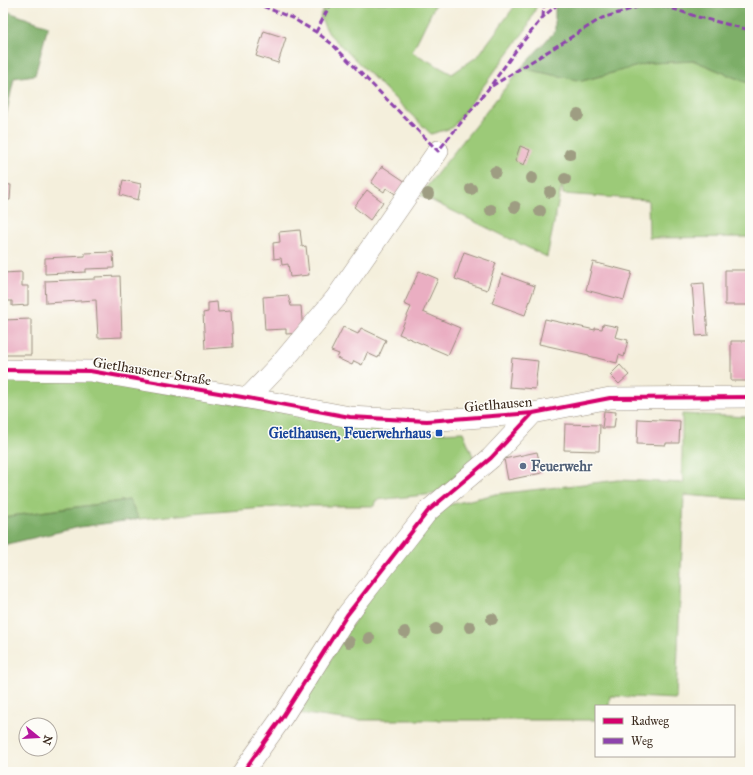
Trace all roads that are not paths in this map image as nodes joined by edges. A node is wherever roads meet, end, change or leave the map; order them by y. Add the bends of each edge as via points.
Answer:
1 (438, 151) dead end
2 (3, 370) edge
3 (750, 397) edge
4 (248, 398) junction
5 (533, 413) junction
6 (243, 772) edge

1 - 4 street via 337,296 284,360
2 - 4 street, Gietlhausener Straße via 90,371
3 - 5 street, Gietlhausen via 610,398
4 - 5 street, Gietlhausen via 350,417 427,421
5 - 6 street via 491,458 428,511 347,615 283,716

